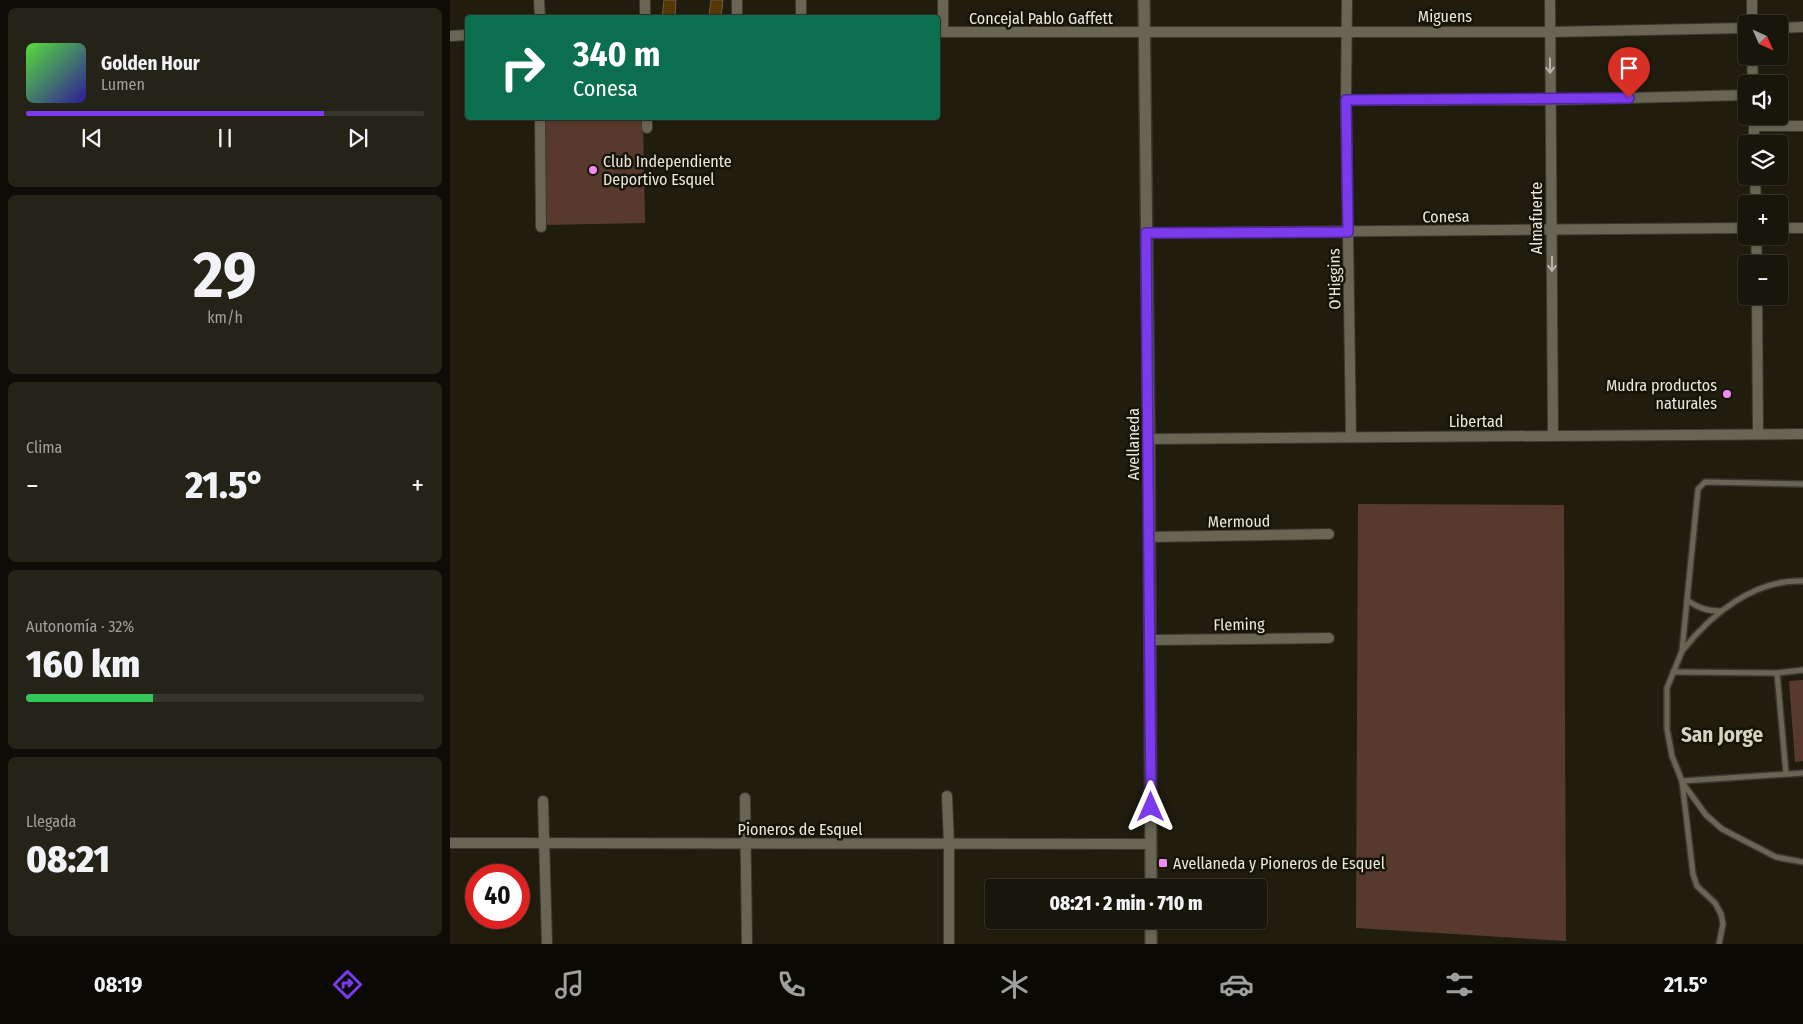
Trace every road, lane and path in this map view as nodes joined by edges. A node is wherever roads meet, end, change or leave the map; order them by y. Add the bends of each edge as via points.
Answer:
1 (539, 0) edge
2 (645, 0) edge
3 (737, 0) edge
4 (801, 0) edge
5 (943, 0) edge
6 (1144, 0) edge
7 (1347, 0) edge
8 (1550, 0) edge
9 (1752, 0) edge
10 (540, 15) edge
11 (645, 15) edge
12 (737, 15) edge
13 (801, 15) edge
14 (1752, 15) edge
15 (1803, 27) edge
16 (1738, 28) edge
17 (1788, 28) edge
18 (1347, 31) junction
19 (940, 32) edge
20 (1550, 32) junction
21 (1144, 33) junction
22 (465, 35) edge
23 (450, 36) edge
24 (1738, 96) edge
25 (1346, 100) junction
26 (1550, 100) junction
27 (540, 120) edge
28 (1788, 124) edge
29 (1803, 126) edge
30 (541, 227) dead end
31 (1738, 228) edge
32 (1788, 228) edge
33 (1803, 228) edge
34 (1552, 230) junction
35 (1348, 232) junction
36 (1146, 233) junction
37 (1757, 305) edge
38 (1758, 434) junction
39 (1803, 434) edge
40 (1553, 436) junction
41 (1351, 437) junction
42 (1149, 439) junction
43 (1803, 484) edge
44 (1329, 534) dead end
45 (1150, 538) junction
46 (1803, 581) edge
47 (1687, 600) junction
48 (1722, 612) junction
49 (1329, 638) dead end
50 (1150, 640) junction
51 (1682, 651) junction
52 (1803, 670) edge
53 (1673, 672) junction
54 (1777, 672) junction
55 (1786, 773) junction
56 (1803, 773) edge
57 (1682, 781) junction
58 (947, 796) dead end
59 (745, 798) dead end
60 (543, 800) dead end
61 (450, 842) edge
62 (545, 843) junction
63 (746, 844) junction
64 (949, 844) junction
65 (1151, 844) junction
66 (1803, 862) edge
67 (1151, 879) edge
68 (1151, 929) edge
69 (547, 944) edge
70 (746, 944) edge
71 (949, 944) edge
72 (1151, 944) edge
73 (1719, 944) edge

1 - 10 street
2 - 11 street
3 - 12 street
4 - 13 street
5 - 19 street
6 - 21 street, Avellaneda
7 - 18 street, O'Higgins
8 - 20 street, Almafuerte
9 - 14 street
15 - 17 street
16 - 20 street, Miguens
18 - 20 street, Miguens
18 - 21 street, Miguens
18 - 25 street, O'Higgins
19 - 21 street, Concejal Pablo Gaffett
20 -> 26 street, Almafuerte
21 - 36 street, Avellaneda
22 - 23 street
24 - 26 street
25 - 26 street
25 - 35 street, O'Higgins
26 - 34 street, Almafuerte
27 - 30 street
28 - 29 street
31 - 34 street, Conesa
32 - 33 street
34 - 35 street, Conesa
34 -> 40 street, Almafuerte
35 - 36 street, Conesa
35 - 41 street, O'Higgins
36 - 42 street, Avellaneda
37 - 38 street
38 - 39 street, Libertad
38 - 40 street, Libertad
40 - 41 street, Libertad
41 - 42 street, Libertad
42 - 45 street, Avellaneda
43 - 47 lane via 1705,482 1698,489
44 - 45 street, Mermoud
45 - 50 street, Avellaneda
46 - 48 lane via 1791,580 1766,586 1732,603
47 - 48 lane via 1698,608
47 - 51 lane
48 - 51 lane via 1698,630
49 - 50 street, Fleming
50 - 65 street, Avellaneda
51 - 53 lane
52 - 54 lane
53 - 54 lane
53 - 57 lane via 1667,688 1667,729 1672,756
54 - 55 lane
55 - 56 lane
55 - 57 lane
57 - 66 lane via 1706,815 1722,829 1776,857
57 - 73 lane via 1693,874 1697,886 1715,903 1721,914
58 - 64 street
59 - 63 street
60 - 62 street
61 - 62 street, Pioneros de Esquel
62 - 63 street, Pioneros de Esquel
62 - 69 street
63 - 64 street, Pioneros de Esquel
63 - 70 street
64 - 65 street, Pioneros de Esquel
64 - 71 street
65 - 67 street, Avellaneda
68 - 72 street

